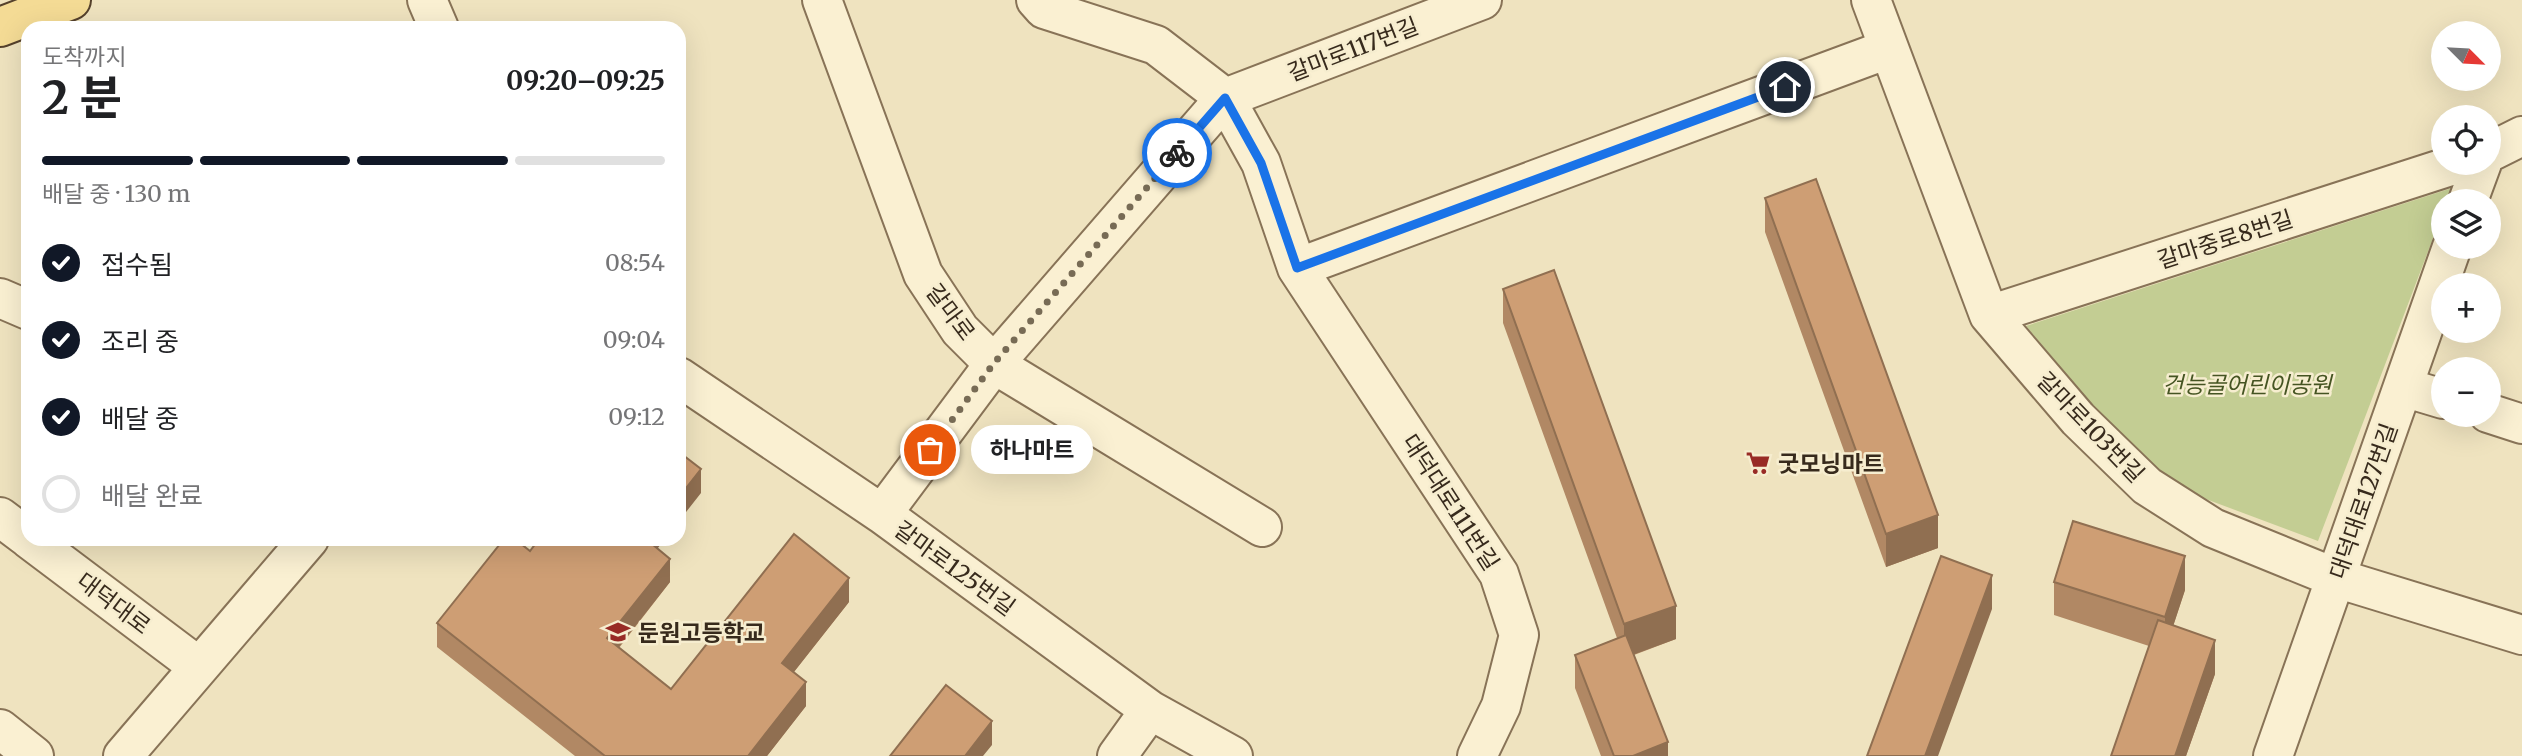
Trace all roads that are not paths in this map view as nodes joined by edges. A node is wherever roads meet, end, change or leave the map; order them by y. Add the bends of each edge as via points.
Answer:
1 (71, 0) edge
2 (427, 0) edge
3 (821, 0) edge
4 (1036, 0) edge
5 (1482, 0) edge
6 (1871, 0) edge
7 (436, 21) edge
8 (0, 27) edge
9 (1888, 49) junction
10 (1225, 98) junction
11 (2522, 136) edge
12 (2501, 146) edge
13 (2431, 172) edge
14 (2448, 259) edge
15 (1297, 268) junction
16 (0, 298) edge
17 (21, 307) edge
18 (1989, 315) junction
19 (994, 363) junction
20 (686, 382) edge
21 (2403, 387) junction
22 (2431, 395) edge
23 (2501, 417) edge
24 (2522, 424) edge
25 (882, 514) junction
26 (0, 517) edge
27 (1262, 527) dead end
28 (21, 532) edge
29 (40, 546) edge
30 (303, 546) edge
31 (2336, 578) junction
32 (2522, 635) edge
33 (199, 667) junction
34 (1150, 710) junction
35 (0, 729) edge
36 (34, 756) edge
37 (123, 756) edge
38 (1117, 756) edge
39 (1233, 756) edge
40 (1477, 756) edge
41 (2273, 756) edge

1 - 8 main road
2 - 7 street
3 - 19 street, 갈마로 via 923,274 960,330
4 - 10 street via 1044,9 1156,45
5 - 10 street, 갈마로117번길
6 - 9 street, 갈마로103번길
9 - 15 street
9 - 18 street, 갈마로103번길
10 - 15 street, 대덕대로111번길 via 1261,163
10 - 19 street, 갈마로117번길
11 - 12 street
13 - 18 street, 갈마중로8번길
14 - 21 street, 대덕대로127번길
15 - 40 street, 대덕대로111번길 via 1499,573 1519,635 1501,706
16 - 17 street
18 - 31 street, 갈마로103번길 via 2078,419 2147,486 2213,528
19 - 25 street, 갈마로117번길
19 - 27 street, 갈마로
20 - 25 street, 갈마로125번길
21 - 22 street
21 - 31 street, 대덕대로127번길
23 - 24 street
25 - 34 street, 갈마로125번길
26 - 28 street, 대덕대로
29 - 33 street, 대덕대로
30 - 33 street
31 - 32 street, 갈마로103번길
31 - 41 street, 대덕대로127번길
33 - 37 street
34 - 38 street
34 - 39 street, 갈마로125번길
35 - 36 street

